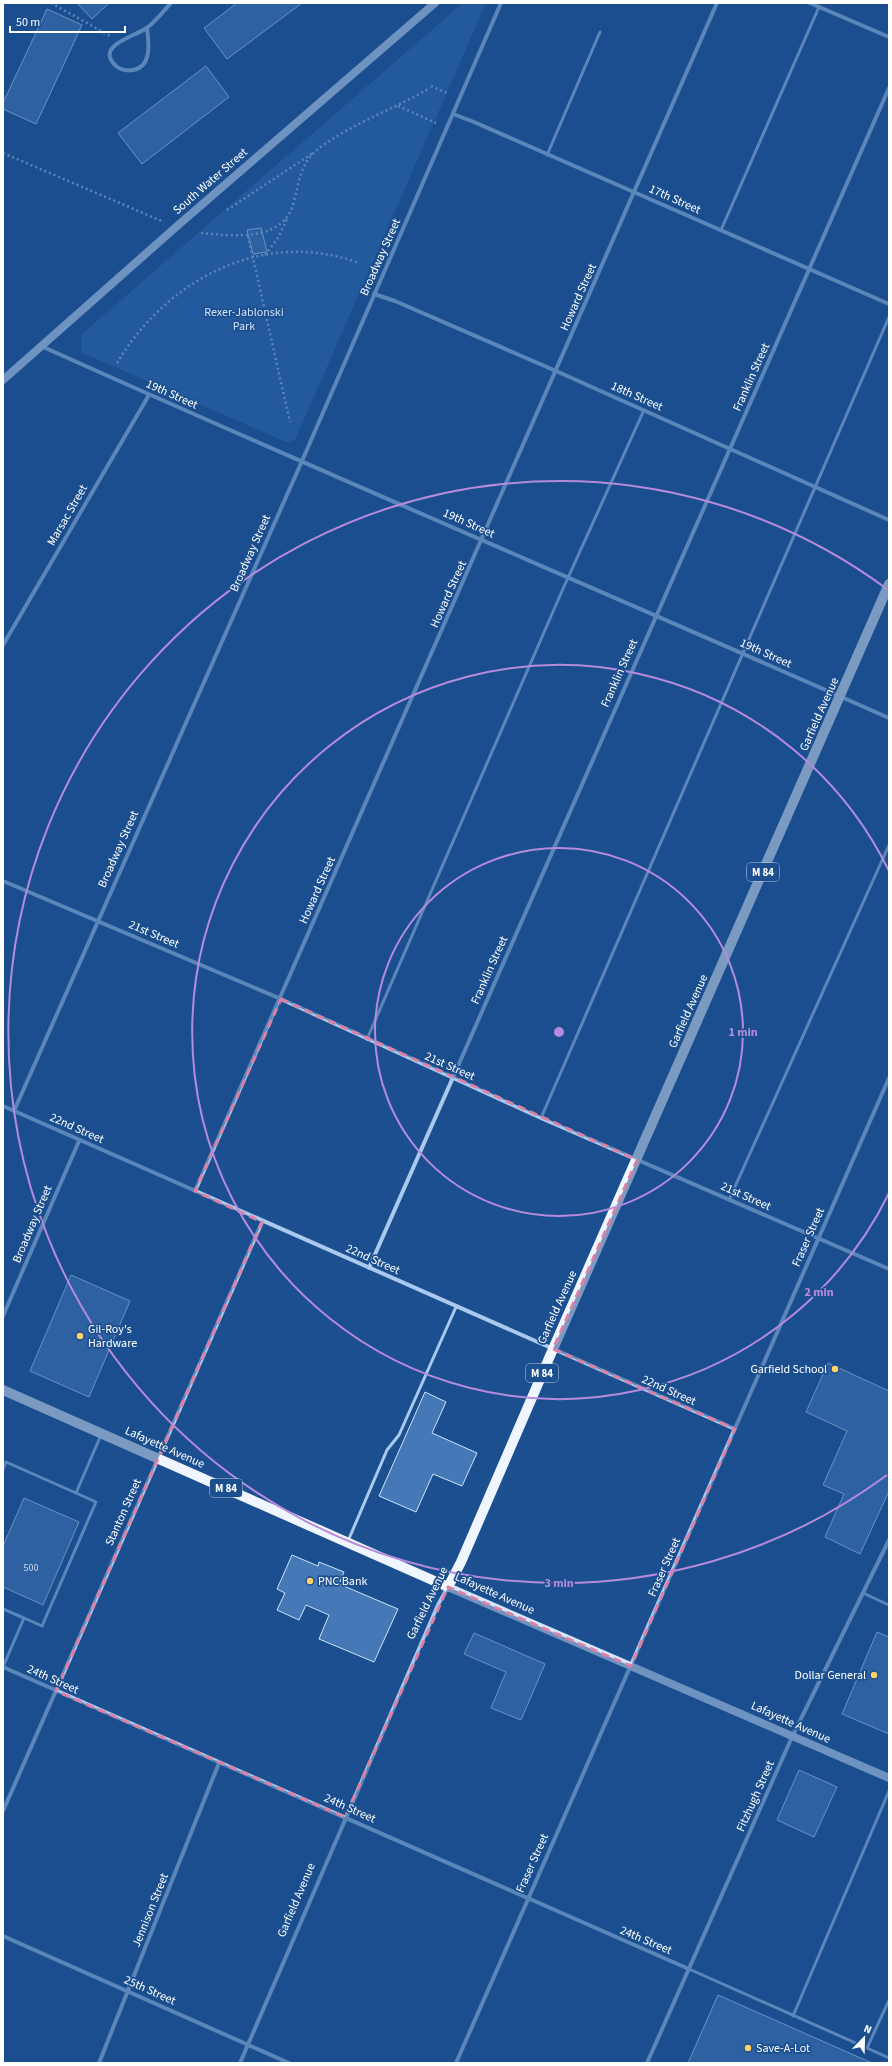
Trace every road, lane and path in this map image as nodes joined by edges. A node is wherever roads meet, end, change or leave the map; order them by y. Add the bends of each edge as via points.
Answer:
1 (51, 3) edge
2 (171, 3) edge
3 (435, 3) edge
4 (501, 3) edge
5 (717, 3) edge
6 (810, 3) edge
7 (819, 7) junction
8 (147, 28) junction
9 (600, 32) dead end
10 (889, 37) edge
11 (119, 41) junction
12 (431, 86) dead end
13 (889, 88) edge
14 (428, 90) dead end
15 (449, 94) dead end
16 (398, 106) junction
17 (453, 114) junction
18 (436, 123) dead end
19 (317, 150) junction
20 (3, 153) edge
21 (547, 155) junction
22 (635, 192) junction
23 (227, 210) dead end
24 (290, 213) junction
25 (176, 227) junction
26 (720, 231) junction
27 (201, 233) dead end
28 (248, 236) junction
29 (265, 255) junction
30 (253, 257) junction
31 (360, 263) dead end
32 (808, 270) junction
33 (374, 294) junction
34 (889, 304) edge
35 (889, 317) edge
36 (41, 346) junction
37 (117, 362) dead end
38 (556, 371) junction
39 (3, 380) edge
40 (149, 395) junction
41 (644, 410) junction
42 (290, 422) dead end
43 (730, 449) junction
44 (302, 461) junction
45 (816, 488) junction
46 (889, 520) edge
47 (482, 539) junction
48 (569, 577) junction
49 (889, 584) edge
50 (656, 615) junction
51 (3, 645) edge
52 (743, 654) junction
53 (841, 697) junction
54 (889, 718) edge
55 (889, 845) edge
56 (3, 881) edge
57 (97, 920) junction
58 (280, 999) junction
59 (367, 1039) junction
60 (453, 1078) junction
61 (889, 1078) edge
62 (3, 1106) edge
63 (14, 1111) junction
64 (541, 1118) junction
65 (79, 1141) junction
66 (637, 1160) junction
67 (195, 1192) junction
68 (729, 1200) junction
69 (262, 1222) junction
70 (819, 1237) junction
71 (370, 1268) junction
72 (889, 1269) edge
73 (456, 1307) junction
74 (3, 1316) edge
75 (553, 1349) junction
76 (3, 1390) edge
77 (735, 1429) junction
78 (102, 1433) junction
79 (158, 1458) junction
80 (3, 1469) edge
81 (76, 1493) junction
82 (889, 1540) edge
83 (347, 1543) junction
84 (448, 1587) junction
85 (863, 1593) junction
86 (889, 1605) edge
87 (3, 1609) edge
88 (24, 1618) junction
89 (631, 1666) junction
90 (3, 1667) edge
91 (56, 1691) junction
92 (792, 1737) junction
93 (219, 1763) junction
94 (889, 1778) edge
95 (889, 1791) edge
96 (3, 1811) edge
97 (345, 1817) junction
98 (527, 1899) junction
99 (3, 1936) edge
100 (689, 1969) junction
101 (128, 1991) junction
102 (889, 2000) edge
103 (793, 2016) junction
104 (248, 2045) junction
105 (867, 2048) junction
106 (889, 2058) edge
107 (99, 2063) edge
108 (240, 2063) edge
109 (289, 2063) edge
110 (456, 2063) edge
111 (647, 2063) edge

1 - 11 path
2 - 8 street
3 - 25 street, South Water Street
4 - 17 street, Broadway Street
5 - 22 street, Howard Street
6 - 7 street
7 - 10 street
7 - 26 lane
8 - 11 street
8 - 11 street via 150,45 143,64 136,70 120,69 113,63 111,55
9 - 21 lane
12 - 15 path
13 - 32 street, Franklin Street
14 - 16 path
16 - 18 path
16 - 19 path via 350,128
17 - 21 street, 17th Street
17 - 33 street, Broadway Street
19 - 23 path
19 - 24 path via 299,176
20 - 25 path
21 - 22 street, 17th Street
22 - 26 street, 17th Street
22 - 38 street, Howard Street
24 - 28 path via 277,227
24 - 29 path via 278,238
25 - 36 street, South Water Street
26 - 32 street, 17th Street
27 - 28 path
28 - 30 path
29 - 30 path
29 - 31 path via 309,252 340,256
30 - 37 path via 201,278 171,297 138,330
30 - 42 path
32 - 34 street, 17th Street
32 - 43 street, Franklin Street
33 - 38 street, 18th Street
33 - 44 street, Broadway Street
35 - 45 lane
36 - 39 street, South Water Street
36 - 40 street, 19th Street
38 - 41 street, 18th Street
38 - 47 street, Howard Street
40 - 44 street, 19th Street
40 - 51 street, Marsac Street
41 - 43 street, 18th Street
41 - 48 lane
43 - 45 street, 18th Street
43 - 50 street, Franklin Street
44 - 47 street, 19th Street
44 - 57 street, Broadway Street
45 - 46 street, 18th Street
45 - 52 lane
47 - 48 street, 19th Street
47 - 58 street, Howard Street
48 - 50 street, 19th Street
48 - 59 lane
49 - 53 main road, Garfield Avenue / M 84
50 - 52 street, 19th Street
50 - 60 street, Franklin Street
52 - 53 street, 19th Street
52 - 64 lane
53 - 54 street, 19th Street
53 - 66 main road, Garfield Avenue / M 84
55 - 68 lane
56 - 57 street, 21st Street
57 - 58 street, 21st Street
57 - 63 street, Broadway Street
58 - 59 street, 21st Street
58 - 67 street, Howard Street
59 - 60 street, 21st Street
60 - 64 street, 21st Street
60 - 71 street, Franklin Street
61 - 70 street, Fraser Street
62 - 63 street, 22nd Street
63 - 65 street, 22nd Street
64 - 66 street, 21st Street
65 - 67 street, 22nd Street
65 - 74 street, Broadway Street
66 - 68 street, 21st Street
66 - 75 main road, Garfield Avenue / M 84
67 - 69 street, 22nd Street
68 - 70 street, 21st Street
69 - 71 street, 22nd Street
69 - 79 street, Stanton Street
70 - 72 street, 21st Street
70 - 77 street, Fraser Street
71 - 73 street, 22nd Street
73 - 75 street, 22nd Street
73 - 83 lane via 399,1435 387,1450
75 - 77 street, 22nd Street
75 - 84 main road, Garfield Avenue / M 84
76 - 78 main road, Lafayette Avenue / M 84
77 - 89 street, Fraser Street
78 - 79 main road, Lafayette Avenue / M 84
78 - 81 lane
79 - 83 main road, Lafayette Avenue / M 84
79 - 91 street, Stanton Street
80 - 81 lane via 6,1462
81 - 88 lane via 96,1502 42,1626
82 - 85 street, Fitzhugh Street
83 - 84 main road, Lafayette Avenue / M 84
84 - 89 street, Lafayette Avenue
84 - 97 street, Garfield Avenue
85 - 86 lane
85 - 92 street, Fitzhugh Street
87 - 88 lane
88 - 90 lane
89 - 92 street, Lafayette Avenue
89 - 98 street, Fraser Street
90 - 91 street, 24th Street
91 - 93 street, 24th Street
91 - 96 street, Stanton Street
92 - 94 street, Lafayette Avenue
92 - 100 street, Fitzhugh Street
93 - 97 street, 24th Street
93 - 101 street, Jennison Street
95 - 103 lane
97 - 98 street, 24th Street
97 - 104 street, Garfield Avenue
98 - 100 street, 24th Street
98 - 110 street, Fraser Street
99 - 101 street, 25th Street
100 - 103 lane
100 - 111 street, Fitzhugh Street
101 - 104 street, 25th Street
101 - 107 street, Jennison Street
102 - 105 lane
103 - 105 lane
104 - 108 street, Garfield Avenue
104 - 109 street, 25th Street
105 - 106 lane

